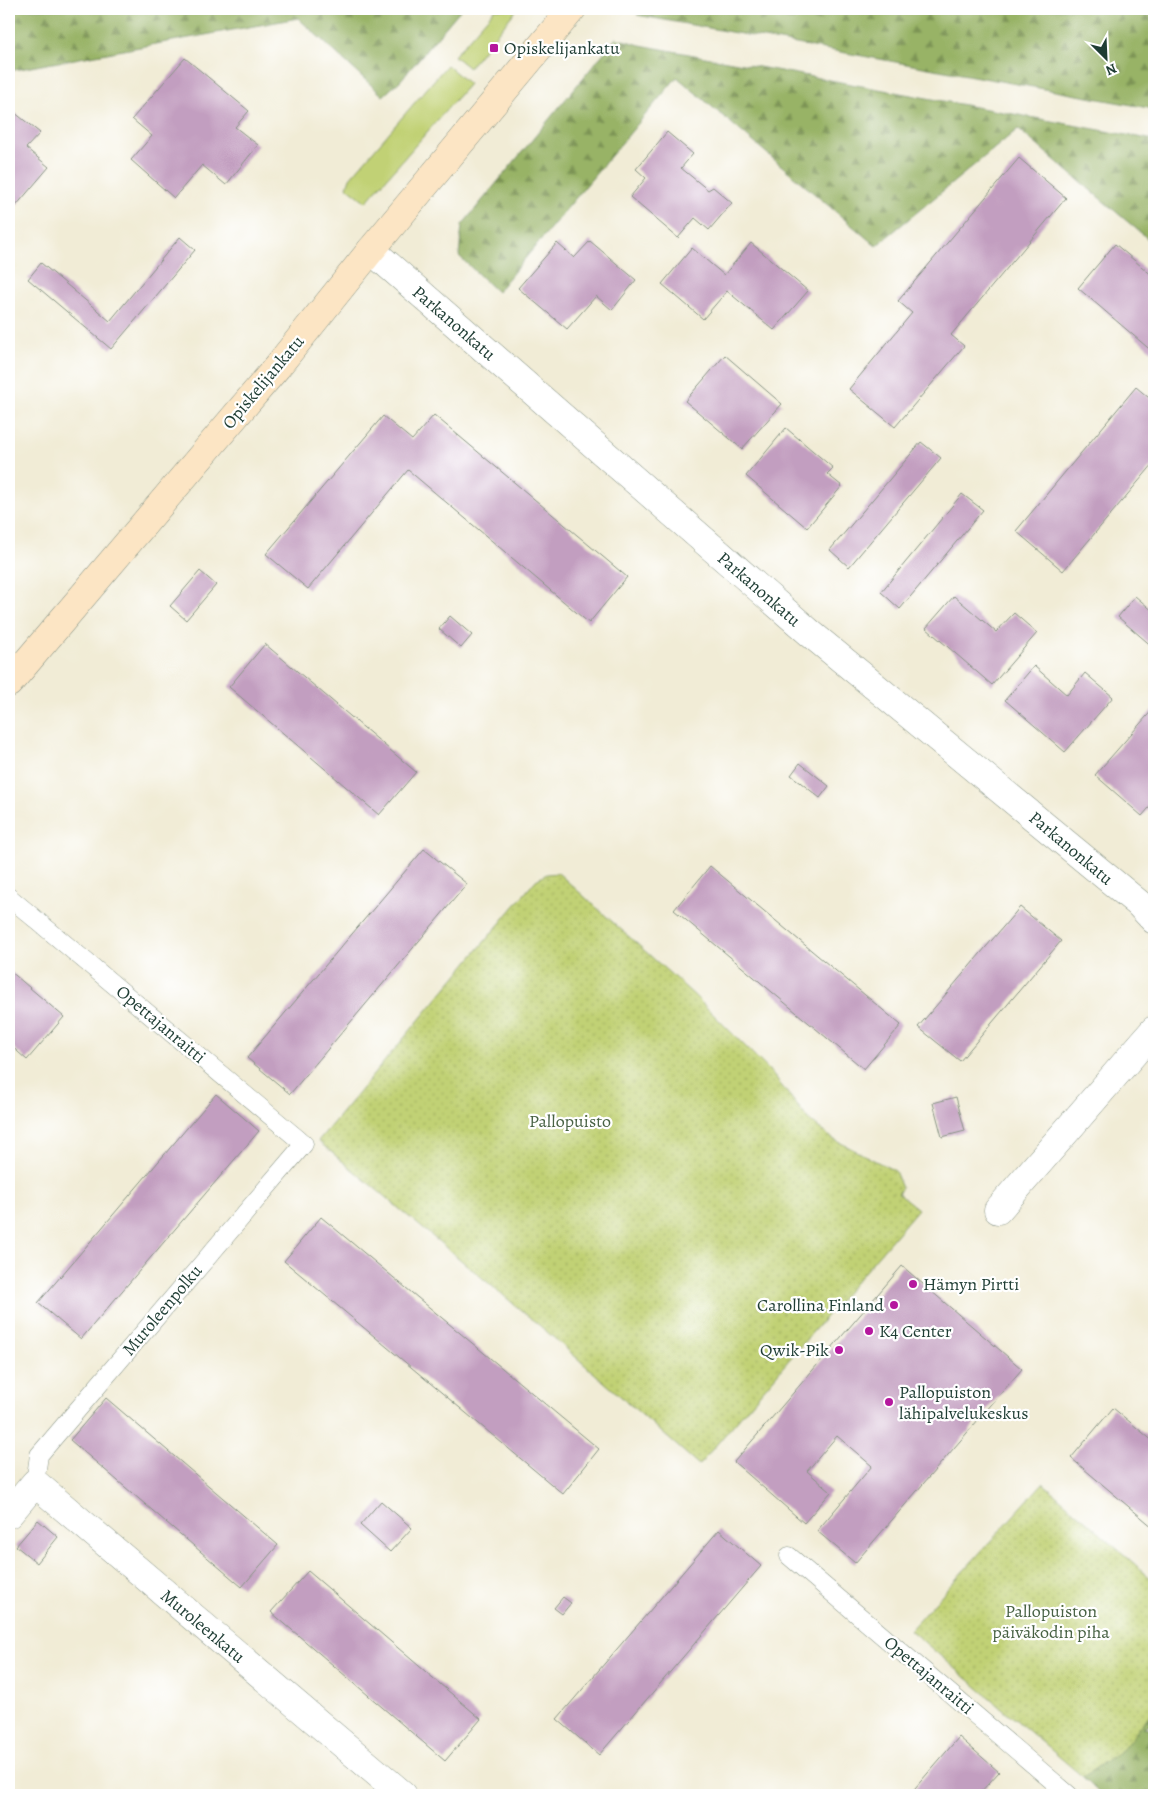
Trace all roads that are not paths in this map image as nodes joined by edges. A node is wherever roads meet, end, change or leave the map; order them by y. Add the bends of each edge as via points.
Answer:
1 (572, 9) edge
2 (371, 250) junction
3 (9, 683) edge
4 (13, 901) edge
5 (1154, 920) edge
6 (1154, 1030) edge
7 (304, 1144) joint
8 (998, 1210) dead end
9 (35, 1483) junction
10 (9, 1514) edge
11 (789, 1556) dead end
12 (1063, 1793) edge
13 (403, 1795) edge

1 - 2 main road, Opiskelijankatu
2 - 3 main road, Opiskelijankatu via 277,367
2 - 5 street, Parkanonkatu via 775,603 1138,902
4 - 7 lane, Opettajanraitti
6 - 8 street
7 - 9 lane, Muroleenpolku via 39,1455
9 - 10 street
9 - 13 street, Muroleenkatu
11 - 12 lane, Opettajanraitti

